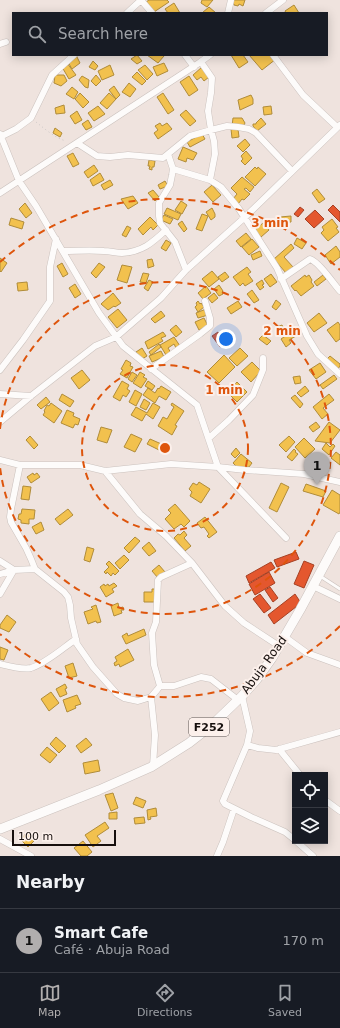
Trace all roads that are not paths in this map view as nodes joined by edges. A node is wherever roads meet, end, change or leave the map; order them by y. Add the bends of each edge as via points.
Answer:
1 (141, 0) edge
2 (231, 0) edge
3 (283, 0) edge
4 (128, 12) edge
5 (151, 12) edge
6 (228, 12) edge
7 (267, 12) edge
8 (73, 56) edge
9 (186, 56) edge
10 (209, 56) edge
11 (274, 56) edge
12 (201, 62) junction
13 (194, 67) junction
14 (339, 126) edge
15 (211, 130) junction
16 (0, 136) edge
17 (77, 143) junction
18 (168, 154) junction
19 (173, 168) junction
20 (292, 171) junction
21 (210, 180) junction
22 (19, 181) junction
23 (0, 193) edge
24 (244, 218) junction
25 (166, 230) junction
26 (56, 239) junction
27 (63, 251) junction
28 (186, 270) junction
29 (281, 278) junction
30 (340, 291) edge
31 (205, 301) dead end
32 (116, 337) junction
33 (263, 358) dead end
34 (152, 368) junction
35 (0, 370) edge
36 (340, 374) edge
37 (0, 394) edge
38 (31, 396) junction
39 (0, 422) edge
40 (209, 438) junction
41 (0, 460) edge
42 (20, 464) junction
43 (218, 467) junction
44 (105, 470) junction
45 (340, 482) edge
46 (340, 536) edge
47 (286, 538) dead end
48 (0, 561) edge
49 (192, 563) junction
50 (14, 570) junction
51 (35, 570) junction
52 (0, 574) edge
53 (319, 576) junction
54 (313, 586) junction
55 (340, 589) edge
56 (0, 594) edge
57 (340, 599) edge
58 (285, 637) junction
59 (76, 639) junction
60 (279, 646) junction
61 (0, 664) edge
62 (340, 665) edge
63 (160, 686) junction
64 (151, 697) junction
65 (240, 698) junction
66 (340, 732) edge
67 (247, 745) junction
68 (279, 749) junction
69 (153, 766) junction
70 (298, 772) edge
71 (328, 802) edge
72 (234, 808) junction
73 (340, 811) edge
74 (0, 829) edge
75 (292, 837) edge
76 (0, 839) edge
77 (300, 844) edge
78 (31, 856) edge
79 (217, 856) edge
80 (313, 856) edge

1 - 4 street
1 - 5 street
2 - 6 street
3 - 7 street
8 - 16 street via 52,75 31,118
9 - 13 street
10 - 12 street
11 - 14 street via 303,95
12 - 13 street
12 - 15 street via 212,78 208,111
13 - 17 street
14 - 20 street
15 - 18 street via 190,136
15 - 20 street via 227,126 249,129 256,133
15 - 21 street via 215,154
16 - 22 street
17 - 18 street via 97,156 163,158
17 - 22 street
18 - 19 street
19 - 21 street
19 - 25 street via 170,185 159,203 160,224
20 - 24 street
21 - 24 street via 221,187
22 - 23 street
22 - 26 street
24 - 28 street
24 - 29 street
25 - 27 street via 152,243 132,252
25 - 28 street via 175,242
26 - 27 street
26 - 35 street via 50,267 50,301
27 - 32 street
28 - 32 street via 161,298
29 - 30 street via 313,259
29 - 36 street via 307,336 318,354
31 - 34 street via 210,326
32 - 34 street via 123,346
32 - 38 street via 95,346
33 - 40 street via 263,370 253,395
34 - 40 street via 197,405
37 - 38 street
38 - 39 street
40 - 43 street
41 - 42 street
42 - 44 street via 80,465
42 - 51 street via 10,517
43 - 44 street via 171,464
43 - 45 street via 304,474
43 - 47 street
44 - 49 street via 140,514
46 - 53 main road, Abuja Road / F252
48 - 50 street
49 - 60 street via 230,611
49 - 63 street via 158,580 156,622 152,633 154,665
50 - 51 street
50 - 52 street
50 - 56 street
51 - 59 street via 68,597
53 - 54 main road, Abuja Road / F252
53 - 55 lane
54 - 57 street
54 - 58 main road, Abuja Road / F252
58 - 60 main road, Abuja Road / F252
58 - 62 street via 307,653
59 - 61 street via 30,668
59 - 64 street via 93,667 117,694 138,701
60 - 65 main road, Abuja Road / F252 via 257,679
63 - 64 street
63 - 65 street via 174,686 201,677 210,679
64 - 69 street via 155,736
65 - 67 street via 250,731
65 - 69 main road, Abuja Road / F252 via 189,743
66 - 68 street
67 - 68 street
67 - 72 street via 223,802
68 - 70 street
69 - 74 main road, Abuja Road / F252
71 - 73 street
72 - 75 street
72 - 79 street
76 - 78 street
77 - 80 street

